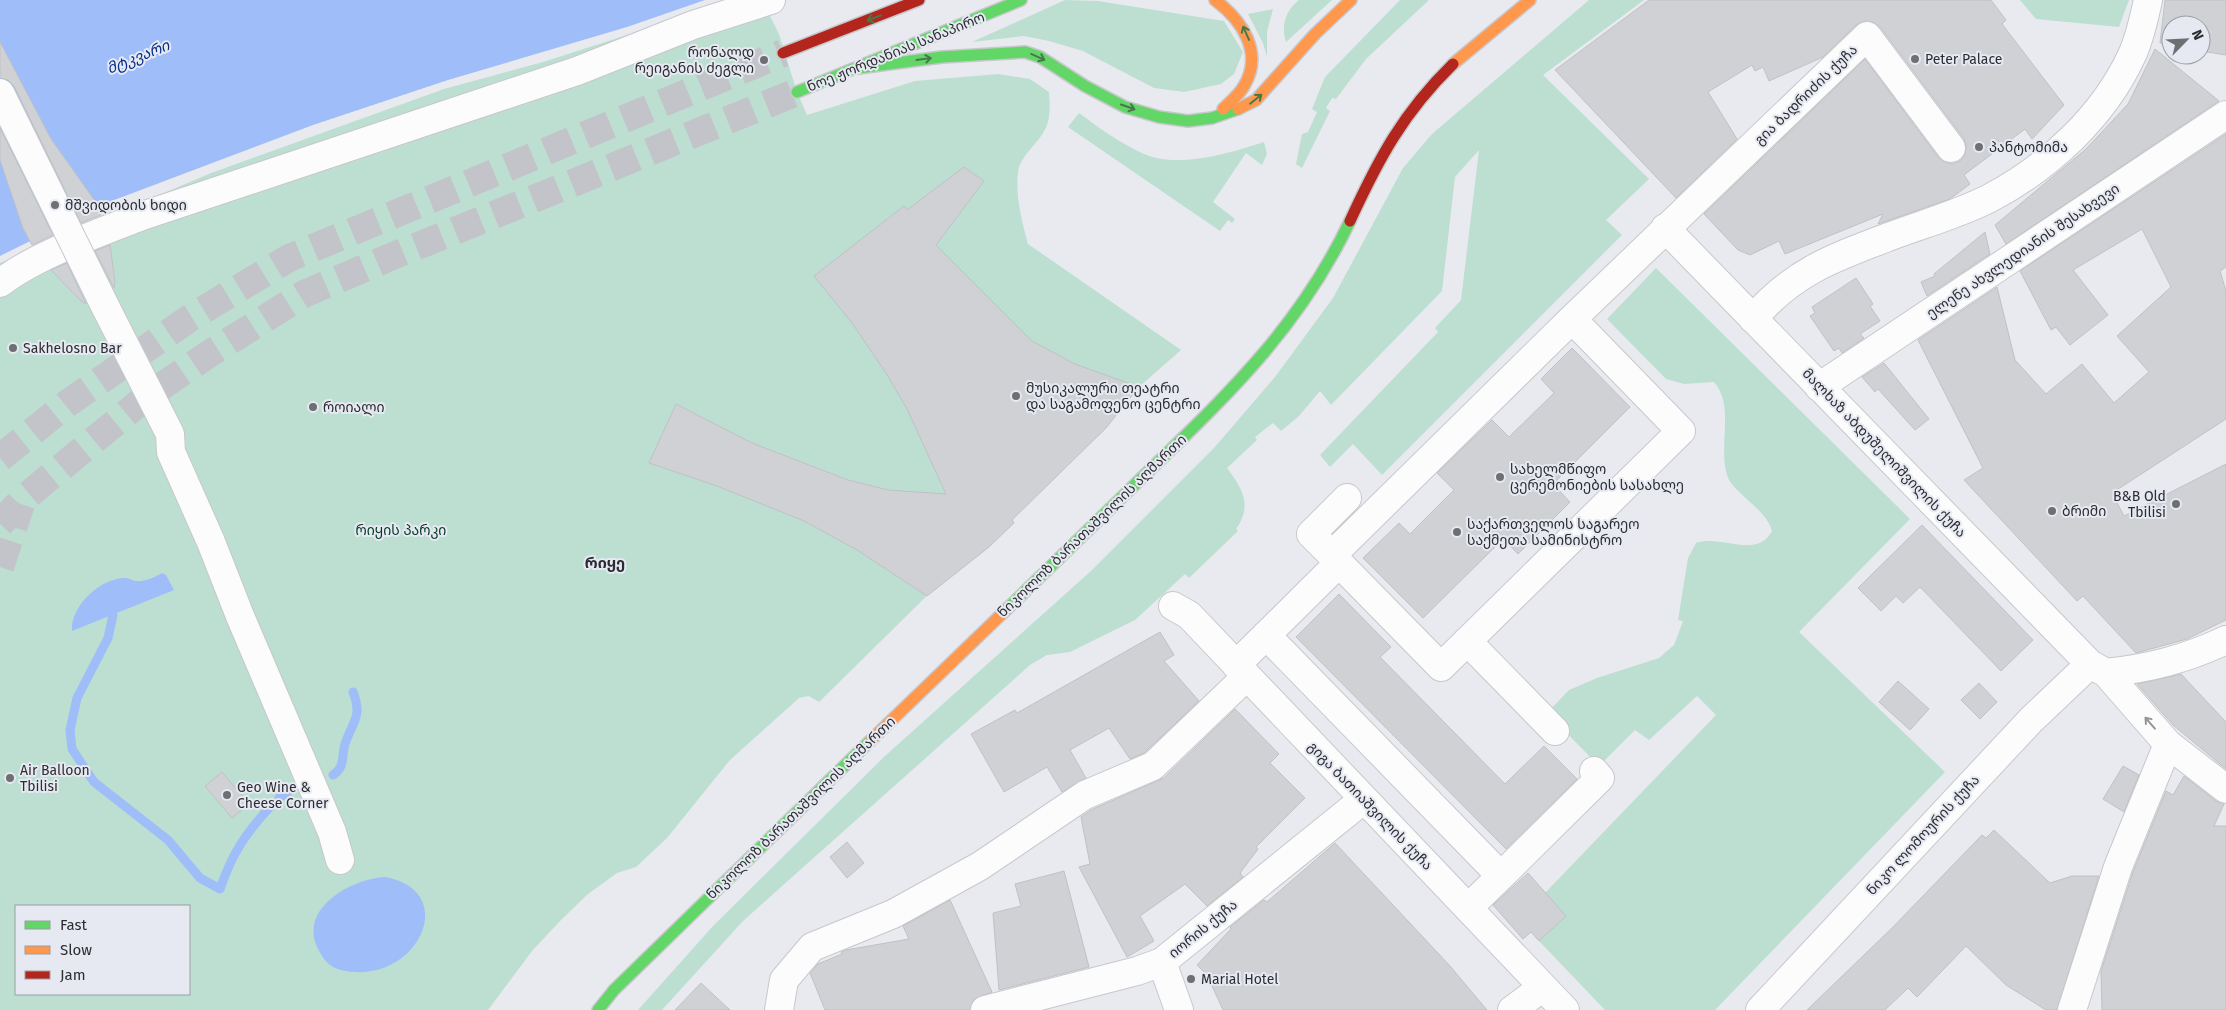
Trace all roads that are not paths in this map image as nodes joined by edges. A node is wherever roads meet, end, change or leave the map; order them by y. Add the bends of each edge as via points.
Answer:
1 (771, 0) edge
2 (919, 0) edge
3 (1022, 0) edge
4 (1215, 0) edge
5 (1351, 0) edge
6 (1530, 0) edge
7 (2148, 0) edge
8 (783, 53) tunnel mouth
9 (858, 68) junction
10 (797, 92) tunnel mouth
11 (0, 94) edge
12 (2226, 114) edge
13 (1212, 118) junction
14 (1951, 148) dead end
15 (1665, 228) junction
16 (0, 283) edge
17 (1572, 319) junction
18 (1753, 319) junction
19 (1819, 387) junction
20 (1347, 498) dead end
21 (1335, 559) junction
22 (1172, 606) dead end
23 (1266, 635) junction
24 (2226, 640) edge
25 (1467, 641) junction
26 (2098, 669) junction
27 (1241, 670) junction
28 (1555, 732) dead end
29 (2168, 744) junction
30 (1603, 778) dead end
31 (2226, 789) edge
32 (1364, 799) junction
33 (340, 860) dead end
34 (1501, 876) junction
35 (1468, 908) junction
36 (1162, 962) junction
37 (1543, 987) junction
38 (598, 1010) edge
39 (779, 1010) edge
40 (985, 1010) edge
41 (1179, 1010) edge
42 (1512, 1010) edge
43 (1565, 1010) edge
44 (1760, 1010) edge
45 (2072, 1010) edge

1 - 16 street via 693,25 577,71 142,216 93,235 13,273
2 -> 8 main road
3 - 9 main road, ნოე ჟორდანიას სანაპირო
13 -> 4 main road via 1247,83 1252,63 1250,43 1243,27 1228,9
13 -> 5 main road via 1256,100 1315,34
6 - 38 main road, ნიკოლოზ ბარათაშვილის აღმართი via 1490,31 1430,86 1393,135 1326,269 1284,331 1231,390 621,983
7 - 18 street via 2133,54 2112,92 2068,143 2015,184 1988,199 1807,271 1772,297
9 - 10 main road, ნოე ჟორდანიას სანაპირო
9 -> 13 main road via 942,56 1025,52 1040,56 1085,86 1125,107 1188,121
11 - 33 street, bridge via 170,434 171,452 332,832
12 - 19 street, ელენე ახვლედიანის შესახვევი
14 - 15 street, გია ბადრიძის ქუჩა via 1867,36
15 - 17 street
15 - 18 street, მალხაზ აბდუშელიშვილის ქუჩა
17 - 21 street via 1464,409 1380,492
17 - 25 street via 1681,431
18 - 19 street, მალხაზ აბდუშელიშვილის ქუჩა
19 - 26 street, მალხაზ აბდუშელიშვილის ქუჩა
20 - 21 street via 1311,534
21 - 23 street
21 - 25 street via 1440,667
22 - 27 street, გიგა ბათიაშვილის ქუჩა via 1189,615
23 - 27 street
23 - 34 street
24 - 26 street via 2196,654 2148,668
25 - 28 street
29 -> 26 street, მალხაზ აბდუშელიშვილის ქუჩა
26 - 44 street, ნიკო ლომოურის ქუჩა via 2030,720
27 - 32 street, გიგა ბათიაშვილის ქუჩა
27 - 39 street via 1153,766 1085,795 980,866 893,914 812,946 784,980
29 - 31 street, მალხაზ აბდუშელიშვილის ქუჩა
29 - 45 street via 2118,867
30 - 34 street
32 - 35 street, გიგა ბათიაშვილის ქუჩა
32 - 36 street, იორის ქუჩა
34 - 35 street
35 - 37 street, გიგა ბათიაშვილის ქუჩა
36 - 40 street, იორის ქუჩა
36 - 41 street
37 - 42 street
37 - 43 street, გიგა ბათიაშვილის ქუჩა

